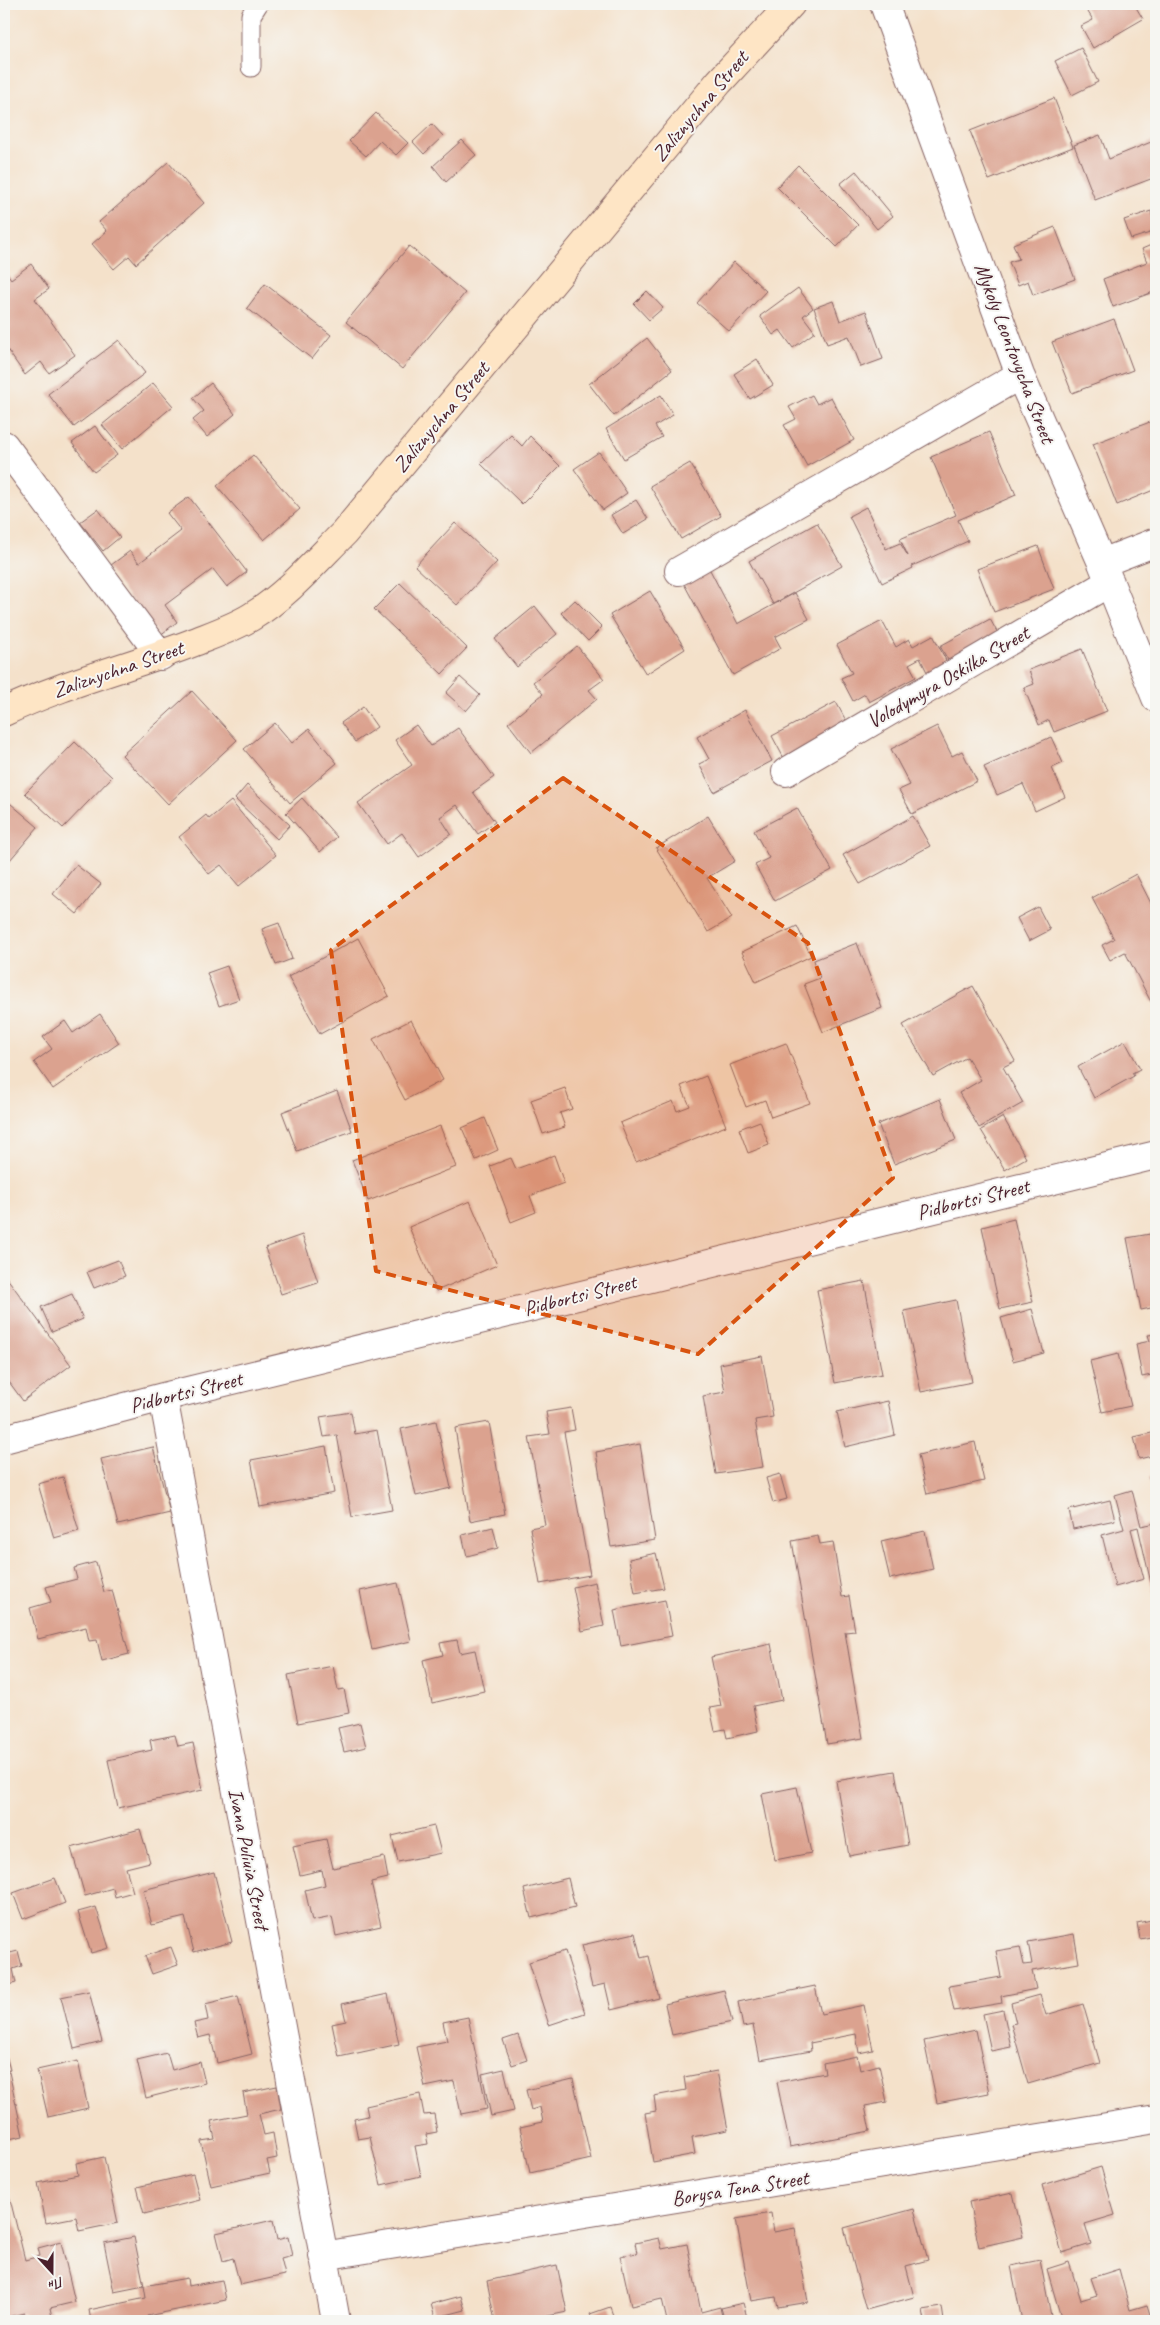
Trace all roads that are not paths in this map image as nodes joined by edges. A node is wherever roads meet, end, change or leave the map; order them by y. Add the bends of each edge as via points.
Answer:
1 (258, 4) edge
2 (791, 4) edge
3 (884, 4) edge
4 (251, 67) dead end
5 (1020, 375) junction
6 (4, 446) edge
7 (1156, 542) edge
8 (679, 570) dead end
9 (1106, 573) junction
10 (161, 656) junction
11 (1156, 698) edge
12 (4, 712) edge
13 (786, 772) dead end
14 (1156, 1155) edge
15 (162, 1397) junction
16 (4, 1439) edge
17 (1156, 2119) edge
18 (323, 2256) junction
19 (336, 2321) edge

1 - 4 lane via 251,15
2 - 10 main road, Zaliznychna Street via 713,90 344,533 279,597 251,617 221,633
3 - 5 street, Mykoly Leontovycha Street
5 - 8 street
5 - 9 street, Mykoly Leontovycha Street
6 - 10 street
7 - 9 street, Volodymyra Oskilka Street
9 - 11 street, Mykoly Leontovycha Street
9 - 13 street, Volodymyra Oskilka Street
10 - 12 main road, Zaliznychna Street via 59,689
14 - 15 street, Pidbortsi Street
15 - 16 street, Pidbortsi Street
15 - 18 street, Ivana Puliuia Street
17 - 18 street, Borysa Tena Street
18 - 19 street, Ivana Puliuia Street

